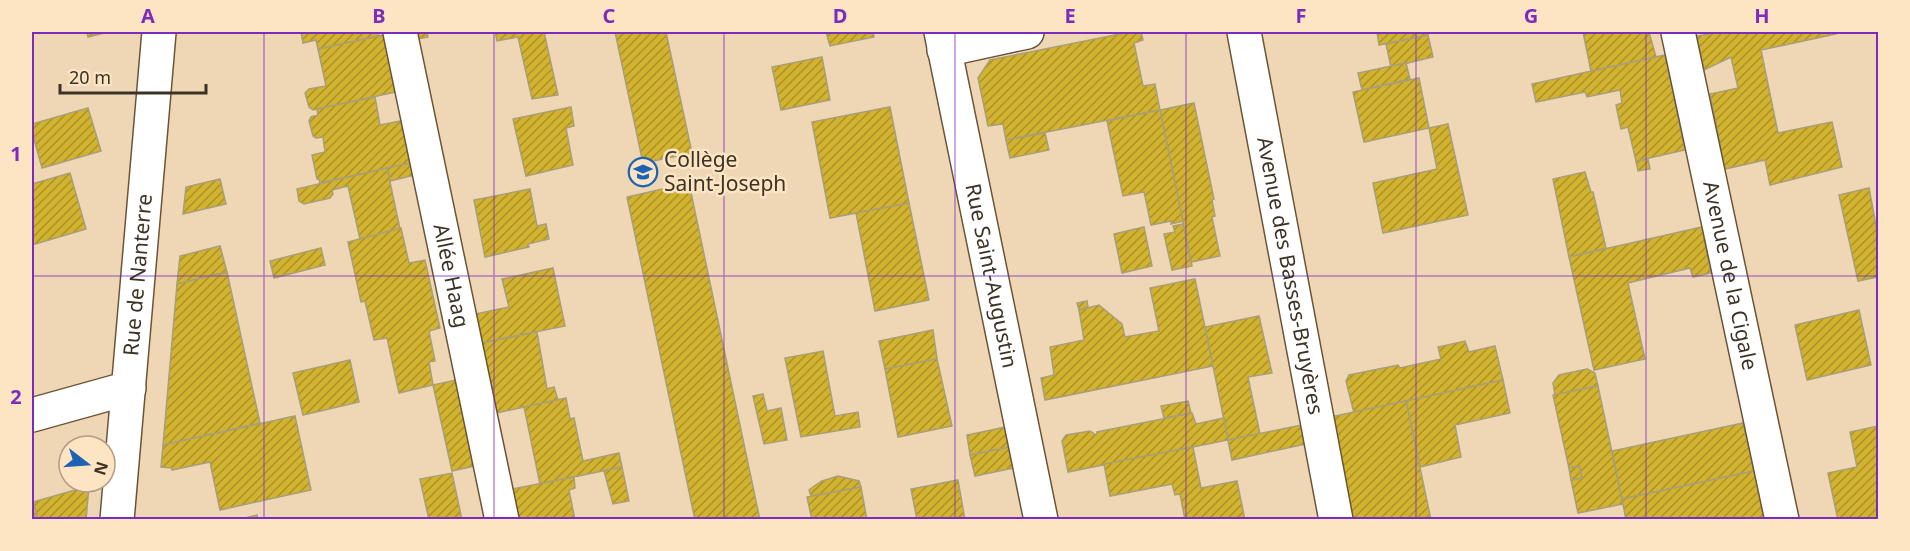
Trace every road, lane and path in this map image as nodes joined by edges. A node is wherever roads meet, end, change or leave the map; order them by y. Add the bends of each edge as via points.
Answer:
1 (159, 32) edge
2 (400, 32) edge
3 (1027, 32) edge
4 (1244, 32) edge
5 (1678, 32) edge
6 (943, 41) edge
7 (129, 388) junction
8 (32, 415) edge
9 (117, 519) edge
10 (502, 519) edge
11 (1041, 519) edge
12 (1336, 519) edge
13 (1782, 519) edge

1 - 7 street, Rue de Nanterre
2 - 10 street, Allée Haag
3 - 6 street
4 - 12 street, Avenue des Basses-Bruyères
5 - 13 street, Avenue de la Cigale
6 - 11 street, Rue Saint-Augustin
7 - 8 street
7 - 9 street, Rue de Nanterre

